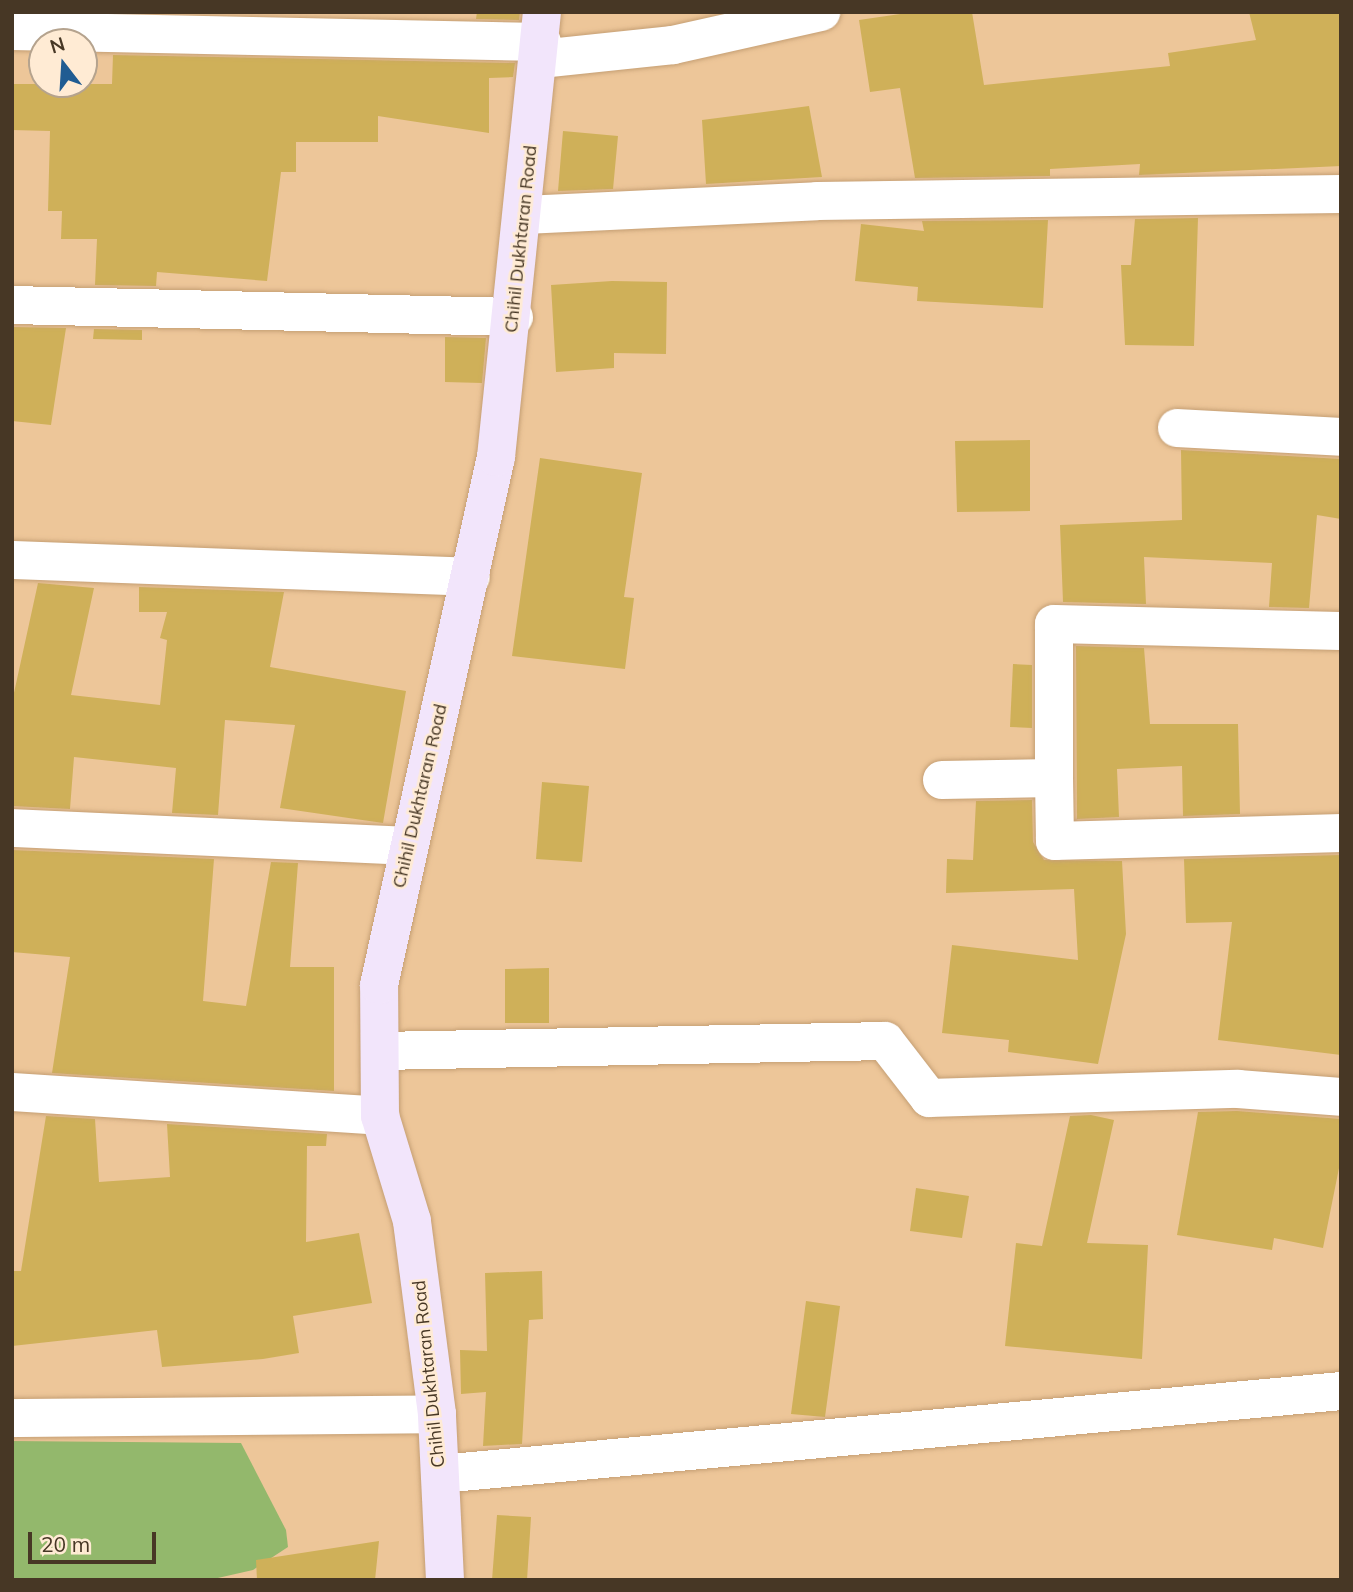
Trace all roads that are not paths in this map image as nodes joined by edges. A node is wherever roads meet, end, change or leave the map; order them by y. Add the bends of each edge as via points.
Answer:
1 (821, 12) edge
2 (12, 31) edge
3 (541, 38) edge
4 (1341, 194) edge
5 (524, 215) junction
6 (12, 305) edge
7 (514, 317) junction
8 (1177, 428) dead end
9 (1341, 437) edge
10 (12, 560) edge
11 (471, 577) junction
12 (1341, 631) edge
13 (1054, 778) junction
14 (942, 780) dead end
15 (12, 828) edge
16 (1341, 833) edge
17 (408, 846) junction
18 (380, 1051) junction
19 (12, 1092) edge
20 (1341, 1097) edge
21 (380, 1116) junction
22 (1341, 1391) edge
23 (438, 1414) junction
24 (12, 1418) edge
25 (440, 1475) junction
26 (445, 1580) edge

1 - 3 street via 673,45
2 - 3 street
3 - 5 street, Chihil Dukhtaran Road
4 - 5 street via 817,201
5 - 7 street, Chihil Dukhtaran Road
6 - 7 street
7 - 11 street, Chihil Dukhtaran Road via 496,457
8 - 9 street
10 - 11 street
11 - 17 street, Chihil Dukhtaran Road
12 - 13 street via 1054,624
13 - 14 street
13 - 16 street via 1055,841
15 - 17 street
17 - 18 street, Chihil Dukhtaran Road via 379,985
18 - 20 street via 885,1041 929,1098 1238,1089
18 - 21 street, Chihil Dukhtaran Road
19 - 21 street
21 - 23 street, Chihil Dukhtaran Road via 412,1221
22 - 25 street
23 - 24 street
23 - 25 street, Chihil Dukhtaran Road
25 - 26 street, Chihil Dukhtaran Road

